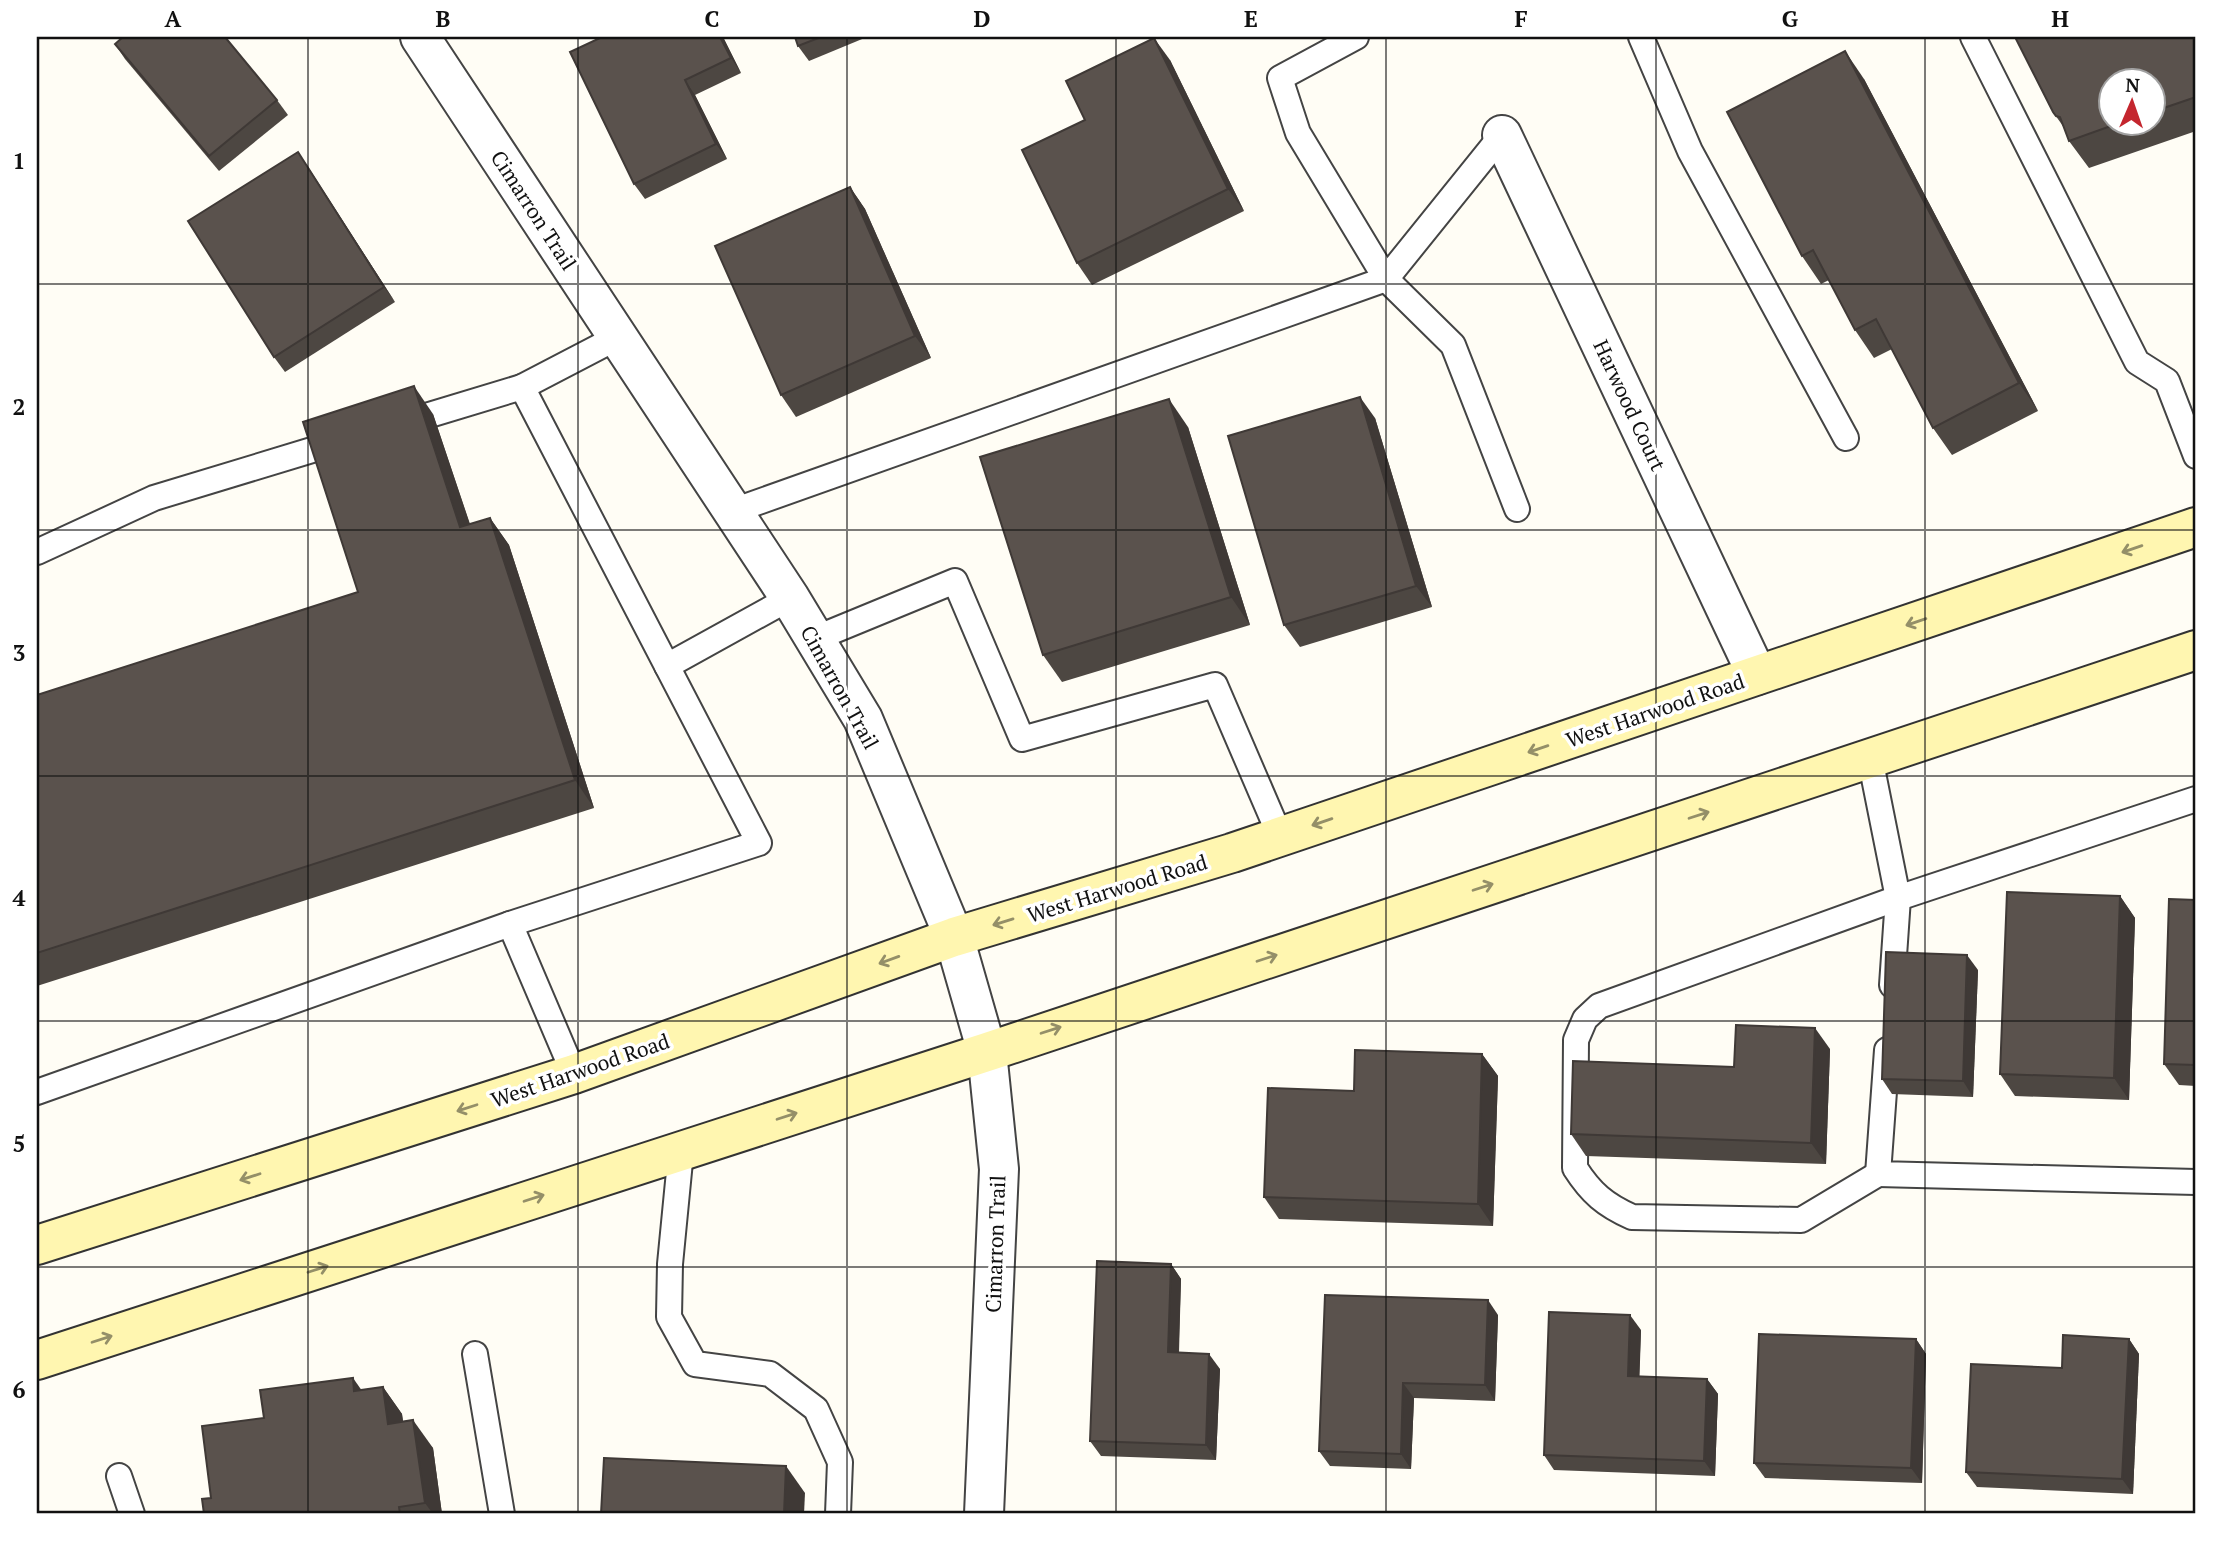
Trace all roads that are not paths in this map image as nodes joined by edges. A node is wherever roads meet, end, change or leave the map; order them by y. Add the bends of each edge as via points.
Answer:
1 (420, 37) edge
2 (1356, 37) edge
3 (1641, 37) edge
4 (1973, 37) edge
5 (1502, 135) joint
6 (1386, 279) junction
7 (618, 337) junction
8 (522, 387) junction
9 (1846, 438) dead end
10 (2196, 456) edge
11 (1517, 509) dead end
12 (733, 511) junction
13 (2196, 527) edge
14 (37, 552) edge
15 (790, 598) junction
16 (814, 639) junction
17 (2196, 650) edge
18 (667, 666) junction
19 (1757, 675) junction
20 (1870, 758) junction
21 (2196, 799) edge
22 (1280, 836) junction
23 (1898, 898) junction
24 (510, 924) junction
25 (954, 937) junction
26 (987, 1052) junction
27 (574, 1074) junction
28 (37, 1092) edge
29 (681, 1151) junction
30 (1878, 1174) junction
31 (2196, 1182) edge
32 (37, 1245) edge
33 (475, 1354) dead end
34 (37, 1360) edge
35 (119, 1476) dead end
36 (132, 1514) edge
37 (502, 1514) edge
38 (838, 1514) edge
39 (984, 1514) edge

1 - 7 street, Cimarron Trail
2 - 6 lane via 1280,78 1298,133
3 - 9 lane via 1690,151
4 - 10 lane via 2137,362 2167,381
5 - 6 lane
5 - 19 street, Harwood Court
6 - 11 lane via 1453,345
6 - 12 lane
7 - 8 lane
7 - 12 street, Cimarron Trail
8 - 14 lane via 154,498
8 - 18 lane
12 - 15 street, Cimarron Trail
13 -> 19 main road, West Harwood Road
15 - 16 street, Cimarron Trail
15 - 18 lane
16 - 22 lane via 955,581 1022,739 1214,685
16 - 25 street, Cimarron Trail via 863,719
17 - 20 main road
18 - 24 lane via 760,843
19 -> 22 main road, West Harwood Road
20 - 23 lane
26 -> 20 main road
21 - 23 lane
22 -> 25 main road, West Harwood Road
23 - 30 lane
23 - 30 lane via 1600,1006 1585,1019 1576,1040 1575,1168 1608,1206 1632,1217 1801,1220
24 - 27 lane
24 - 28 lane
25 - 26 street, Cimarron Trail
25 -> 27 main road, West Harwood Road
29 -> 26 main road
26 - 39 street, Cimarron Trail via 999,1169
27 -> 32 main road, West Harwood Road
34 -> 29 main road
29 - 38 lane via 670,1264 670,1317 695,1364 770,1374 816,1409 840,1462
30 - 31 lane
33 - 37 lane
35 - 36 lane

